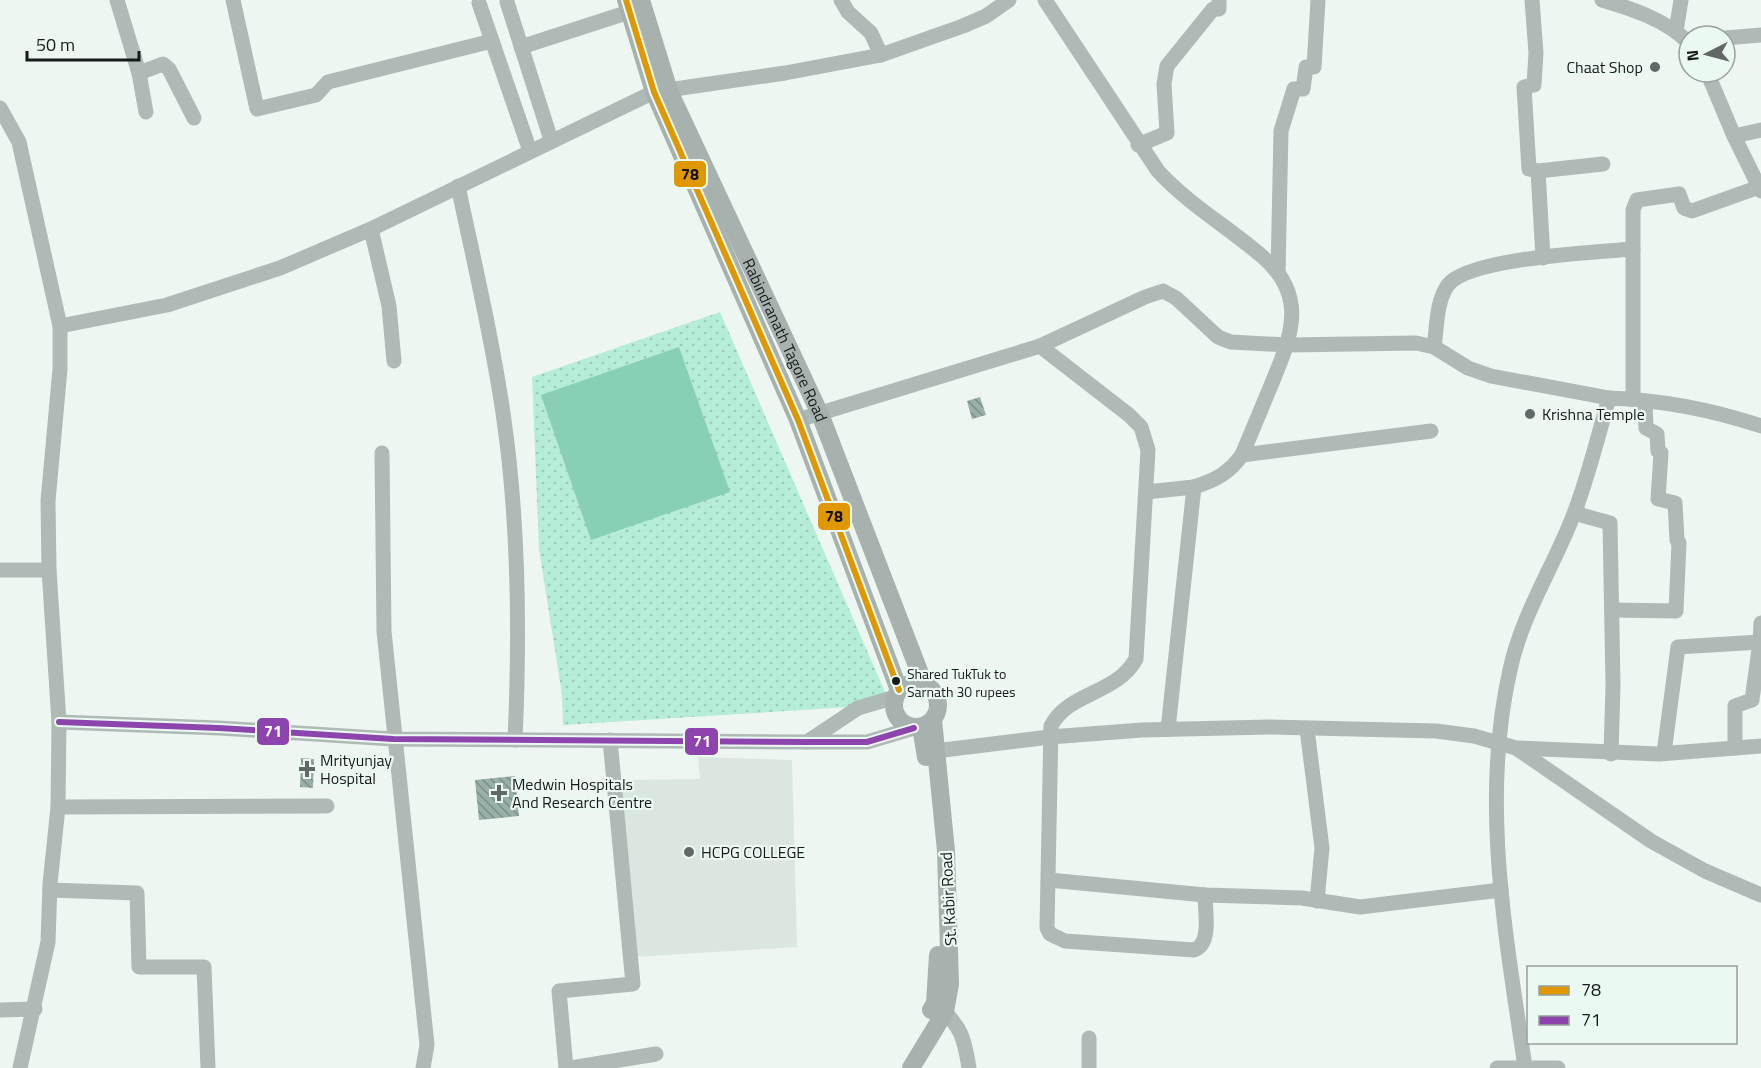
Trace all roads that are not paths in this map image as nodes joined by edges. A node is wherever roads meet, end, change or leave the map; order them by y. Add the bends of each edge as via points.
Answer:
1 (117, 0) edge
2 (233, 0) edge
3 (841, 0) edge
4 (1009, 0) edge
5 (1045, 0) edge
6 (1219, 0) edge
7 (1318, 0) edge
8 (1532, 0) edge
9 (1602, 0) edge
10 (1681, 0) edge
11 (507, 2) dead end
12 (479, 3) dead end
13 (632, 4) edge
14 (1676, 31) joint
15 (1761, 35) edge
16 (1737, 37) edge
17 (492, 41) junction
18 (521, 47) junction
19 (881, 55) junction
20 (139, 73) junction
21 (1712, 84) edge
22 (662, 92) junction
23 (0, 108) edge
24 (146, 112) dead end
25 (194, 118) dead end
26 (1761, 130) edge
27 (1734, 136) junction
28 (551, 140) junction
29 (1138, 145) junction
30 (530, 151) junction
31 (1603, 164) dead end
32 (1538, 171) junction
33 (458, 186) junction
34 (1760, 189) edge
35 (371, 229) junction
36 (1633, 249) junction
37 (1543, 258) junction
38 (1278, 273) junction
39 (60, 326) junction
40 (1288, 345) junction
41 (1040, 346) junction
42 (1434, 347) junction
43 (394, 361) dead end
44 (1609, 398) junction
45 (1639, 400) junction
46 (820, 414) junction
47 (798, 420) junction
48 (1761, 426) edge
49 (1431, 431) dead end
50 (382, 453) dead end
51 (1242, 455) junction
52 (1194, 487) junction
53 (1146, 492) junction
54 (1576, 508) junction
55 (0, 570) edge
56 (49, 570) junction
57 (1612, 610) junction
58 (1761, 623) edge
59 (1760, 642) edge
60 (924, 684) junction
61 (897, 694) junction
62 (58, 722) junction
63 (923, 725) junction
64 (1168, 729) junction
65 (1307, 729) junction
66 (1050, 736) junction
67 (393, 738) junction
68 (515, 740) junction
69 (610, 740) junction
70 (807, 742) junction
71 (1498, 742) junction
72 (1761, 746) edge
73 (1516, 748) junction
74 (1735, 748) junction
75 (931, 751) junction
76 (1664, 753) junction
77 (1611, 754) junction
78 (327, 806) dead end
79 (58, 807) junction
80 (1048, 880) junction
81 (1501, 890) junction
82 (50, 891) junction
83 (1205, 895) junction
84 (1761, 895) edge
85 (1317, 901) junction
86 (940, 1008) junction
87 (35, 1009) junction
88 (0, 1010) edge
89 (1089, 1038) dead end
90 (656, 1054) dead end
91 (1525, 1067) edge
92 (20, 1068) edge
93 (208, 1068) edge
94 (423, 1068) edge
95 (566, 1068) edge
96 (571, 1068) edge
97 (896, 1068) edge
98 (911, 1068) edge
99 (969, 1068) edge
100 (1089, 1068) edge
101 (1497, 1068) edge
102 (1558, 1068) edge

1 - 20 street
2 - 17 street via 257,109 316,95 328,82
3 - 19 street via 871,33
4 - 19 street via 963,26
5 - 29 street
6 - 29 street via 1219,9 1213,9 1167,66 1167,132
7 - 38 street via 1314,67 1306,66 1303,89 1294,89 1281,131
8 - 32 street via 1534,85 1524,87 1529,169
9 - 14 street via 1654,18
10 - 14 street
11 - 18 street
12 - 17 street
13 - 18 street
13 - 22 main road, Rabindranath Tagore Road
15 - 16 street
17 - 30 street
18 - 28 street
19 - 22 street
20 - 24 street
20 - 25 street via 163,64
21 - 27 street
22 - 28 street
22 - 46 main road, Rabindranath Tagore Road
22 - 47 main road, Rabindranath Tagore Road
23 - 39 street via 19,142
26 - 27 street
27 - 34 street
28 - 30 street
29 - 38 street via 1172,186
30 - 33 street
31 - 32 street
32 - 37 street
33 - 35 street
33 - 68 street via 497,377 510,476 518,609
34 - 36 street via 1692,211 1684,208 1679,194 1637,200 1633,210
35 - 39 street via 204,295
35 - 43 street via 388,306
36 - 37 street
36 - 45 street
37 - 42 street via 1486,267 1456,277 1441,300
38 - 40 street via 1291,300 1293,316
39 - 56 street via 48,501
40 - 41 street via 1246,344 1218,337 1163,291
40 - 42 street via 1416,343
40 - 51 street
41 - 46 street
41 - 53 street via 1141,427 1148,450
42 - 44 street via 1468,368 1491,376
44 - 45 street
44 - 54 street
45 - 48 street via 1738,418
45 - 57 street via 1646,428 1657,434 1661,453 1658,499 1675,503 1679,543 1676,611
46 - 47 street
46 - 60 main road, Rabindranath Tagore Road
47 - 61 main road, Rabindranath Tagore Road
49 - 51 street
50 - 67 street via 384,631
51 - 52 street via 1231,470 1215,481
52 - 53 street
52 - 64 street
53 - 66 street via 1136,659 1117,682 1064,709 1056,717
54 - 57 street via 1581,514 1610,523
54 - 71 street via 1538,588 1513,658
55 - 56 street
56 - 62 street
57 - 77 street
58 - 59 street
59 - 74 street via 1752,700 1735,706
59 - 76 street via 1678,647
60 - 61 main road via 910,683
60 - 63 main road, Rabindranath Tagore Road via 938,700 937,714
61 - 63 main road, Rabindranath Tagore Road via 894,711 901,723
61 - 70 street via 858,708
62 - 67 street
62 - 79 street
63 - 70 street via 867,742
63 - 75 main road, St. Kabir Road
64 - 65 street
64 - 66 street
65 - 71 street via 1436,731
65 - 85 street via 1322,848
66 - 75 street
66 - 80 street
67 - 68 street
67 - 94 street via 427,1045
68 - 69 street
69 - 70 street
69 - 95 street via 633,984 559,991
71 - 73 street
71 - 81 street via 1495,814
72 - 74 street
73 - 77 street
73 - 84 street via 1651,841 1705,871
74 - 76 street
75 - 86 main road, St. Kabir Road
76 - 77 street
78 - 79 street
79 - 82 street
80 - 83 street
80 - 83 street via 1047,928 1050,934 1065,941 1194,950 1205,941
81 - 85 street via 1360,907
81 - 91 street
82 - 87 street via 48,942
82 - 93 street via 137,893 139,967 204,967
83 - 85 street
86 - 97 main road, St. Kabir Road
86 - 98 main road, St. Kabir Road
86 - 99 street via 955,1021 964,1038
87 - 88 street
87 - 92 street
89 - 100 street
90 - 96 street
91 - 101 street
91 - 102 street

